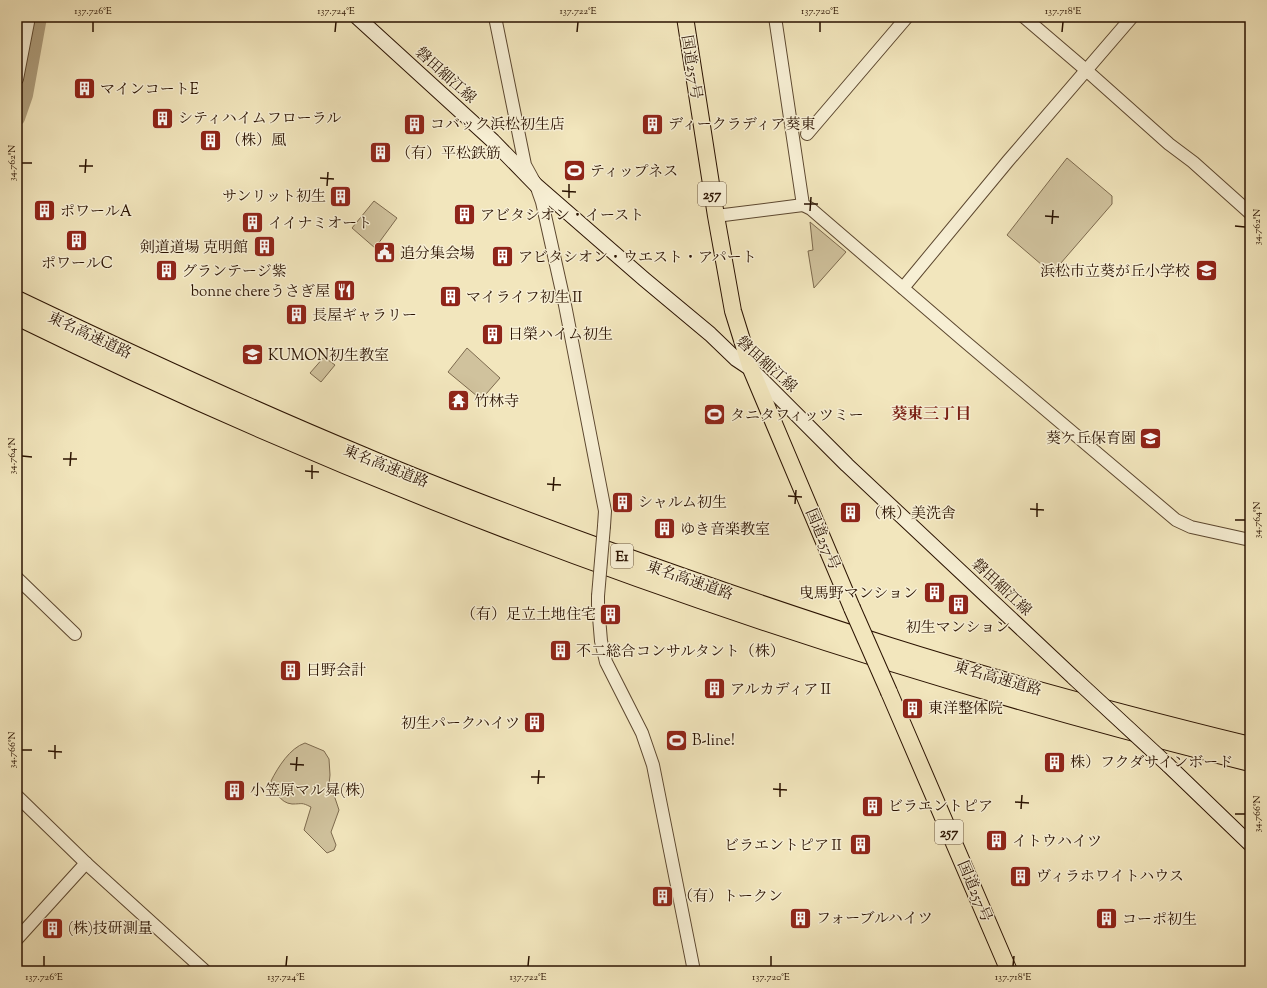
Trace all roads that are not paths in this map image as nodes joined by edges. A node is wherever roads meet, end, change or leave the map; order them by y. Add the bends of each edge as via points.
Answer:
1 (29, 17) edge
2 (357, 17) edge
3 (495, 17) edge
4 (684, 17) edge
5 (775, 17) edge
6 (907, 17) edge
7 (1024, 17) edge
8 (1132, 17) edge
9 (1086, 70) junction
10 (17, 79) edge
11 (808, 134) dead end
12 (536, 185) junction
13 (803, 205) junction
14 (1250, 213) edge
15 (716, 216) junction
16 (903, 288) junction
17 (17, 300) edge
18 (17, 316) edge
19 (751, 369) junction
20 (1250, 540) edge
21 (17, 578) edge
22 (75, 634) dead end
23 (1250, 746) edge
24 (1250, 762) edge
25 (17, 796) edge
26 (1250, 844) edge
27 (86, 863) junction
28 (17, 938) edge
29 (206, 971) edge
30 (694, 971) edge
31 (1009, 971) edge

1 - 10 street
2 - 12 main road, 磐田細江線 via 493,141
3 - 12 street via 525,165
4 - 15 highway, 国道257号 / 257
5 - 13 street
6 - 11 street
7 - 9 street
8 - 9 street
9 - 14 street
9 - 16 street
12 - 19 main road, 磐田細江線 via 736,359
12 - 30 street, bridge via 565,305 605,511 598,596 601,641 606,662 642,733 652,765
13 - 15 street
13 - 16 street via 811,209
15 - 19 highway, 国道257号 / 257 via 733,311
16 - 20 street via 1176,520 1190,527
17 - 23 highway, 東名高速道路 / E1 via 231,400 361,456 630,559 749,601 1021,686
18 - 24 highway, 東名高速道路 / E1 via 276,436 492,524 624,573 894,664 1118,729
19 - 26 main road, 磐田細江線, bridge via 847,465
19 - 31 highway, 国道257号 / 257, bridge
21 - 22 street
25 - 27 street
27 - 28 street
27 - 29 street

